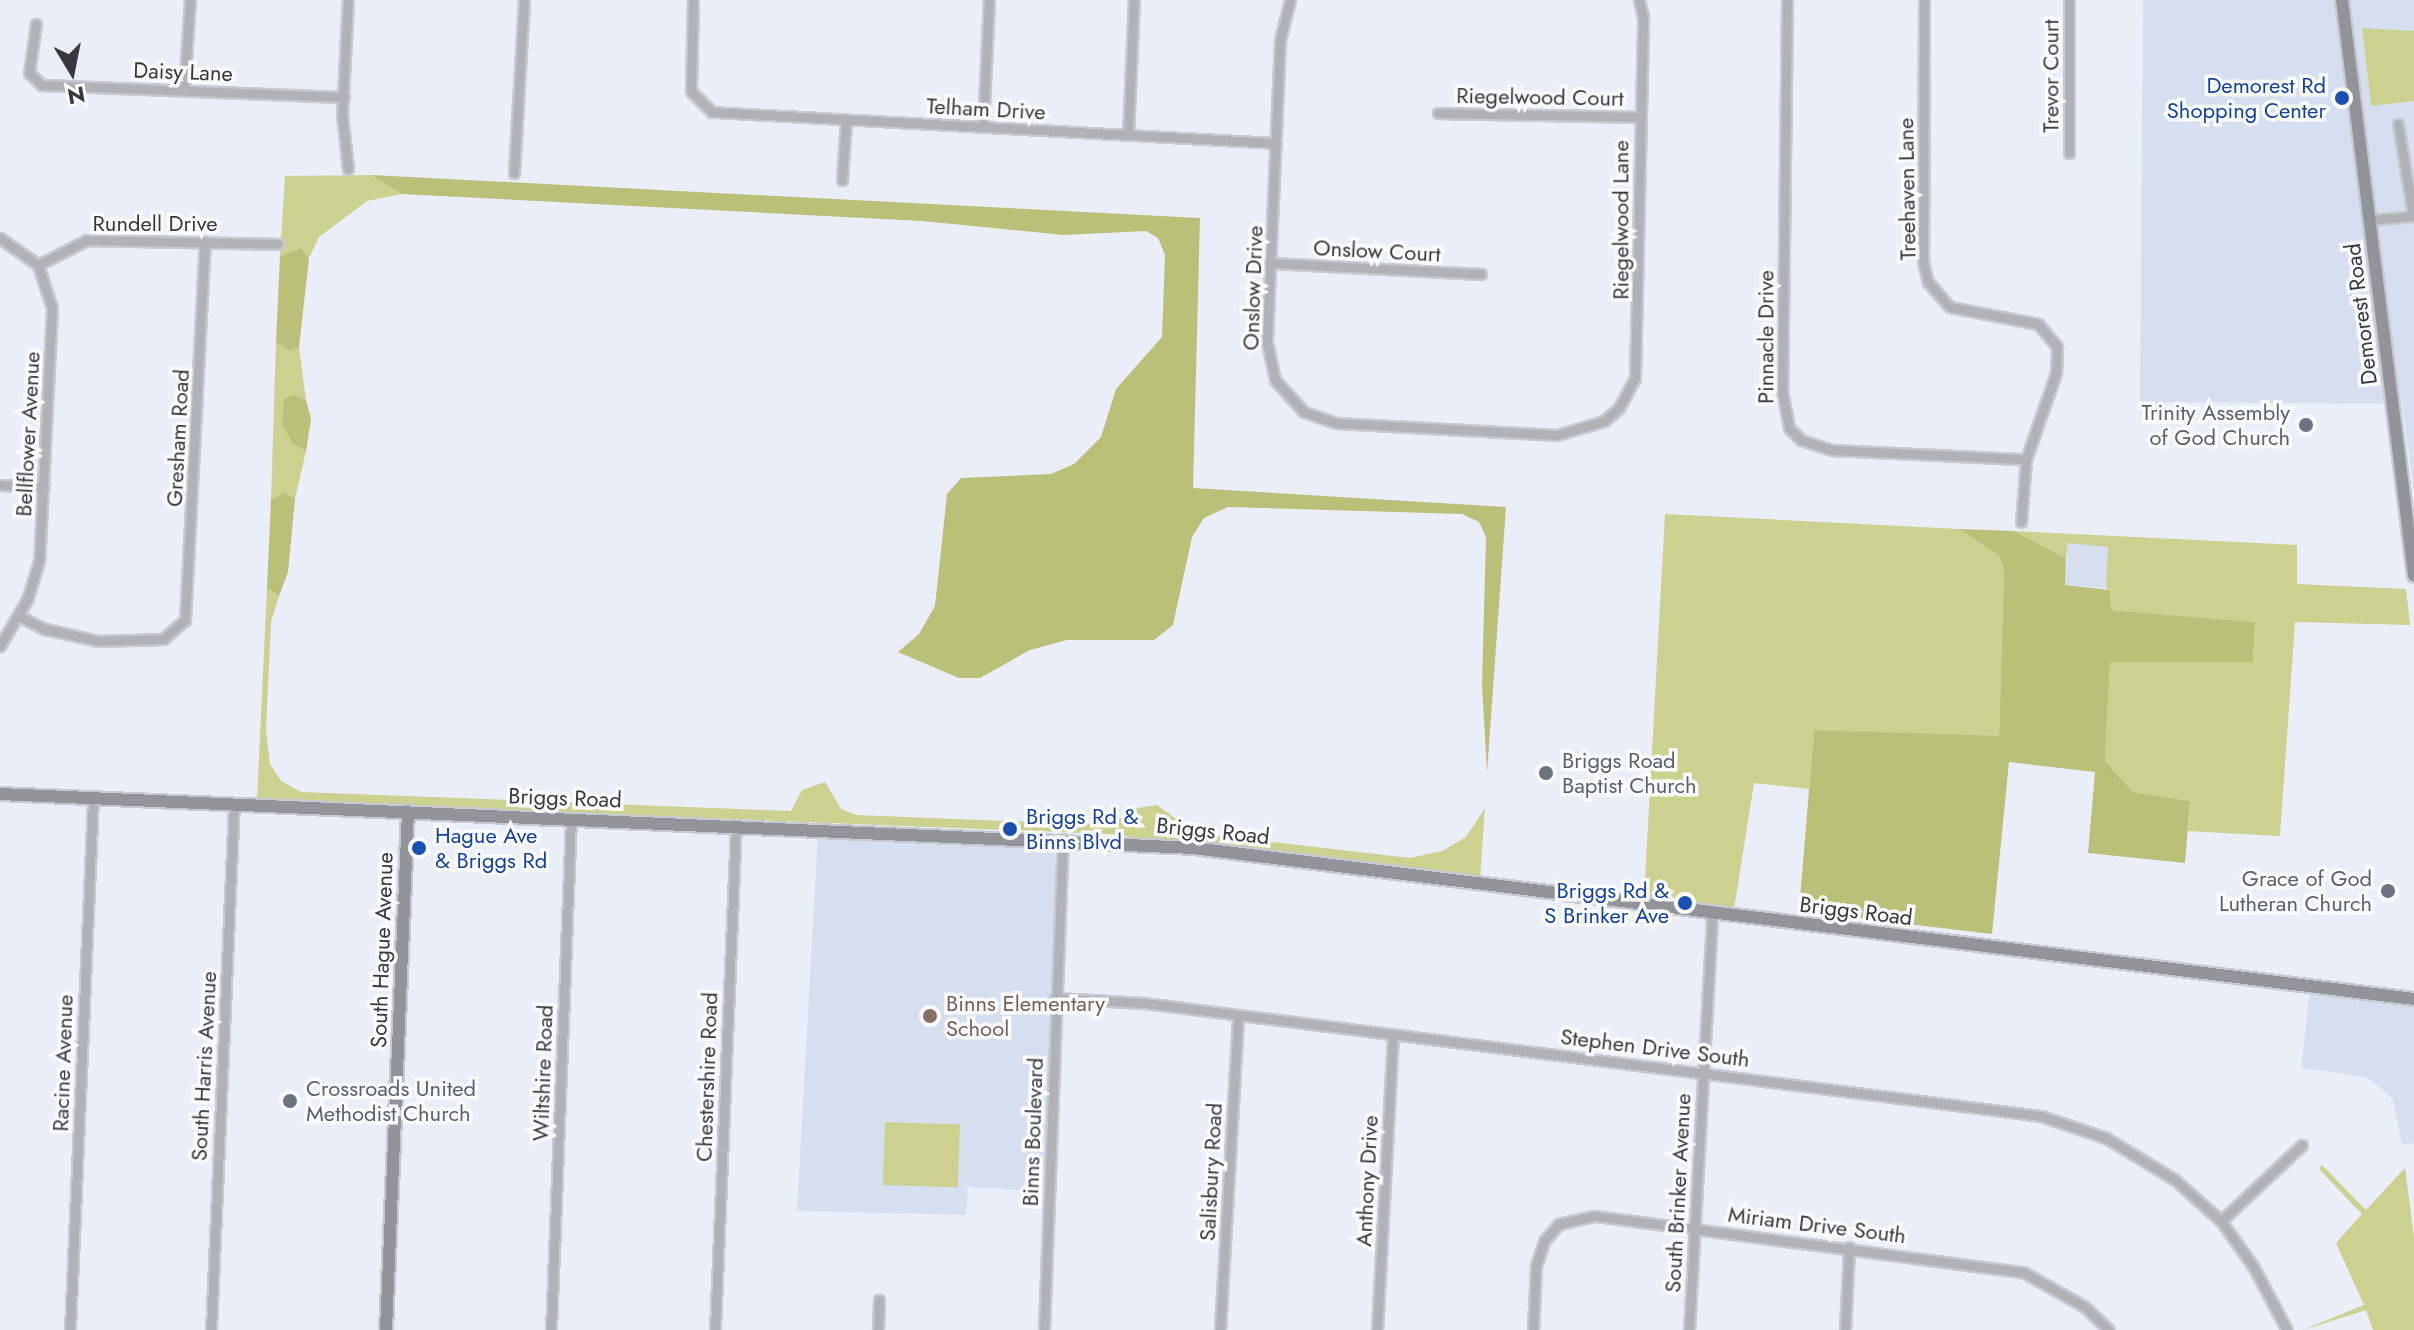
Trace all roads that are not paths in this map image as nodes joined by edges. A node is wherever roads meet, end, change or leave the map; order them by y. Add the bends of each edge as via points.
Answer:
1 (190, 0) edge
2 (348, 0) edge
3 (524, 0) edge
4 (693, 0) edge
5 (989, 0) edge
6 (1134, 0) edge
7 (1290, 0) edge
8 (1639, 0) edge
9 (1787, 0) edge
10 (1924, 0) edge
11 (2069, 0) edge
12 (2342, 0) edge
13 (36, 24) dead end
14 (184, 90) junction
15 (344, 97) junction
16 (1438, 113) dead end
17 (1640, 117) junction
18 (846, 121) junction
19 (2398, 124) dead end
20 (983, 127) junction
21 (1128, 135) junction
22 (1276, 143) junction
23 (2069, 153) dead end
24 (348, 169) dead end
25 (514, 173) dead end
26 (842, 180) dead end
27 (2414, 216) edge
28 (2370, 220) junction
29 (0, 238) edge
30 (205, 242) junction
31 (278, 244) dead end
32 (1271, 263) junction
33 (38, 265) junction
34 (1481, 274) dead end
35 (1598, 425) joint
36 (2026, 459) junction
37 (0, 485) edge
38 (44, 487) junction
39 (2021, 522) dead end
40 (2414, 576) edge
41 (19, 616) junction
42 (0, 646) edge
43 (0, 794) edge
44 (93, 798) junction
45 (234, 804) junction
46 (408, 811) junction
47 (571, 818) junction
48 (736, 825) junction
49 (1063, 839) junction
50 (1712, 913) junction
51 (1055, 998) junction
52 (2414, 999) edge
53 (1238, 1016) junction
54 (1393, 1034) junction
55 (1703, 1072) junction
56 (2302, 1145) dead end
57 (2221, 1221) junction
58 (1694, 1228) junction
59 (1849, 1247) junction
60 (879, 1300) dead end
61 (70, 1330) edge
62 (211, 1330) edge
63 (386, 1330) edge
64 (551, 1330) edge
65 (715, 1330) edge
66 (878, 1330) edge
67 (1044, 1330) edge
68 (1220, 1330) edge
69 (1377, 1330) edge
70 (1533, 1330) edge
71 (1689, 1330) edge
72 (1845, 1330) edge
73 (2109, 1330) edge
74 (2287, 1330) edge

1 - 14 street
2 - 15 street
3 - 25 street
4 - 18 street, Telham Drive via 689,78 698,102 729,115
5 - 20 street
6 - 21 street
7 - 22 street, Onslow Drive via 1280,40
8 - 17 street, Riegelwood Lane
9 - 36 street, Pinnacle Drive via 1782,391 1789,428 1801,440 1832,450
10 - 36 street, Treehaven Lane via 1923,261 1934,292 1950,307 2030,321 2054,339 2056,373
11 - 23 street, Trevor Court
12 - 28 street, Demorest Road
13 - 14 street, Daisy Lane via 29,73 42,85
14 - 15 street, Daisy Lane
15 - 24 street
16 - 17 street, Riegelwood Court
17 - 35 street, Riegelwood Lane via 1638,363 1630,393
18 - 20 street, Telham Drive
18 - 26 street
19 - 27 street
20 - 21 street, Telham Drive
21 - 22 street, Telham Drive
22 - 32 street, Onslow Drive
27 - 28 street
28 - 40 street, Demorest Road
29 - 33 street
30 - 31 street, Rundell Drive
30 - 33 street, Rundell Drive via 87,240
30 - 41 street, Gresham Road via 189,604 175,632 150,642 98,641 45,629
32 - 34 street, Onslow Court
32 - 35 street, Onslow Drive via 1269,363 1283,393 1316,418 1557,435
33 - 38 street, Bellflower Avenue via 52,308
36 - 39 street, Treehaven Lane
37 - 38 street
38 - 41 street, Bellflower Avenue via 39,561
41 - 42 street, Bellflower Avenue
43 - 44 street, Briggs Road
44 - 45 street, Briggs Road
44 - 61 street, Racine Avenue
45 - 46 street, Briggs Road
45 - 62 street, South Harris Avenue
46 - 47 street, Briggs Road
46 - 63 street, South Hague Avenue
47 - 48 street, Briggs Road
47 - 64 street, Wiltshire Road
48 - 49 street, Briggs Road
48 - 65 street, Chestershire Road
49 - 50 street, Briggs Road via 1193,848
49 - 51 street, Binns Boulevard
50 - 52 street, Briggs Road
50 - 55 street, South Brinker Avenue
51 - 53 street, Stephen Drive South
51 - 67 street, Binns Boulevard
53 - 54 street, Stephen Drive South
53 - 68 street, Salisbury Road
54 - 55 street, Stephen Drive South
54 - 69 street, Anthony Drive
55 - 57 street, Stephen Drive South via 2041,1116 2106,1138 2174,1179
55 - 58 street, South Brinker Avenue
56 - 57 street
57 - 74 street, Stephen Drive South via 2253,1266
58 - 59 street, Miriam Drive South
58 - 70 street, Miriam Drive South via 1595,1216 1559,1224 1544,1241 1536,1266
58 - 71 street, South Brinker Avenue
59 - 72 street
59 - 73 street, Miriam Drive South via 2023,1272 2085,1307
60 - 66 street

